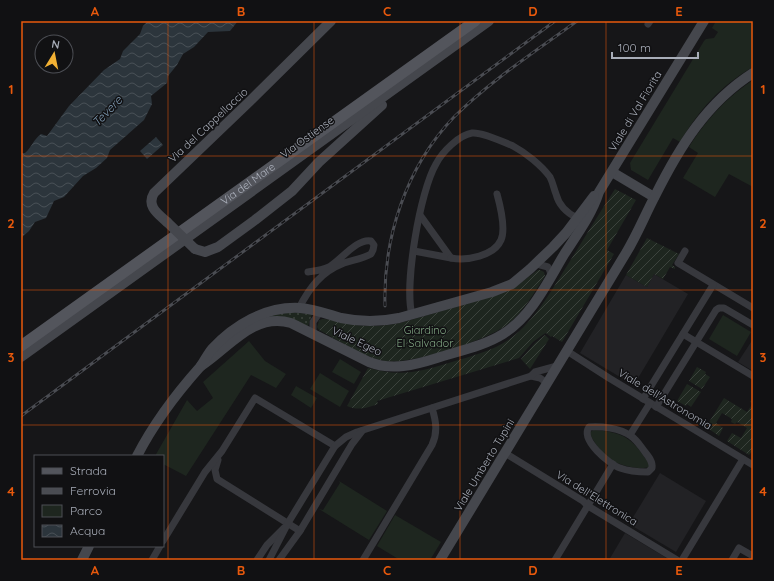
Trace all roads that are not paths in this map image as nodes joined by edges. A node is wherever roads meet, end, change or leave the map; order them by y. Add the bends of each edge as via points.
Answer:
1 (331, 21) edge
2 (475, 21) edge
3 (489, 21) edge
4 (704, 21) edge
5 (753, 73) edge
6 (401, 85) junction
7 (612, 172) junction
8 (599, 192) junction
9 (496, 194) dead end
10 (654, 197) junction
11 (420, 215) junction
12 (577, 218) junction
13 (414, 251) junction
14 (685, 252) dead end
15 (452, 258) junction
16 (537, 264) junction
17 (308, 272) dead end
18 (551, 277) junction
19 (713, 285) junction
20 (299, 308) junction
21 (753, 308) edge
22 (320, 312) junction
23 (412, 315) junction
24 (753, 325) edge
25 (313, 333) junction
26 (683, 334) junction
27 (696, 342) junction
28 (21, 346) edge
29 (568, 349) junction
30 (21, 357) edge
31 (201, 366) junction
32 (557, 366) junction
33 (531, 376) junction
34 (753, 376) edge
35 (547, 383) junction
36 (646, 401) junction
37 (656, 407) junction
38 (432, 408) junction
39 (362, 430) junction
40 (630, 435) junction
41 (335, 446) junction
42 (222, 451) junction
43 (505, 454) junction
44 (138, 455) edge
45 (743, 459) junction
46 (613, 464) junction
47 (753, 465) edge
48 (588, 506) junction
49 (288, 523) junction
50 (300, 530) junction
51 (164, 539) edge
52 (88, 547) edge
53 (159, 547) edge
54 (753, 556) edge
55 (82, 560) edge
56 (152, 560) edge
57 (258, 560) edge
58 (269, 560) edge
59 (279, 560) edge
60 (362, 560) edge
61 (440, 560) edge
62 (555, 560) edge
63 (677, 560) edge
64 (682, 560) edge
65 (732, 560) edge

1 - 6 main road, Via del Cappellaccio, bridge via 152,196 151,206 195,249 207,252 220,246 278,202
2 - 28 main road, Via del Mare
3 - 6 main road, Via Ostiense
4 - 7 main road, Viale di Val Fiorita
5 - 10 main road, Viale Umberto Tupini via 711,107 699,122
6 - 30 main road, Via Ostiense
7 - 8 main road, Viale Egeo
7 - 10 main road
8 - 12 main road, Viale Egeo
8 - 18 main road, Viale Egeo via 592,211
9 - 15 street via 502,233 499,243 492,250 475,258
10 - 29 main road, Viale Umberto Tupini via 630,246
11 - 12 street via 430,176 438,160 459,140 468,134 476,133 507,144 528,157 550,178 562,207
11 - 13 street
11 - 15 street
12 - 16 main road, Viale Egeo
13 - 15 street
13 - 23 street via 409,293
14 - 19 street via 678,263
16 - 18 street via 548,267
16 - 23 main road, Viale Egeo via 503,288
17 - 20 street via 331,266 363,241 371,241 374,245 371,254 341,265 319,279
18 - 25 main road, Viale Egeo via 528,311 505,333 475,346 413,364 395,367 376,364
19 - 21 street
19 - 26 street
20 - 22 main road, Viale Egeo
20 - 31 main road, Viale Egeo via 270,312 241,325 212,349
22 - 23 main road, Viale Egeo via 368,321
22 - 25 street via 313,322
24 - 27 street via 724,308 719,308
25 - 31 main road, Viale Egeo via 285,322 264,322 244,332
26 - 27 street
26 - 36 street
27 - 34 street
27 - 37 street
29 - 32 main road, Viale Umberto Tupini
29 - 36 street, Viale dell'Astronomia
31 - 44 main road, Viale Egeo via 163,412
32 - 33 street via 535,372
32 - 35 main road, Viale Umberto Tupini
33 - 35 street
33 - 38 street
35 - 43 main road, Viale Umberto Tupini
36 - 37 street, Viale dell'Astronomia
36 - 40 street
37 - 45 street, Viale dell'Astronomia
38 - 39 street
38 - 60 street via 436,427 432,445
39 - 41 street via 346,437
39 - 50 street
40 - 46 street via 649,457 653,464 652,468 648,472 641,472
40 - 46 street via 613,429 588,427 586,435 590,443
41 - 42 street via 255,398
41 - 49 street
42 - 49 street via 215,470 217,479
42 - 51 street via 205,472
43 - 48 street, Via dell'Elettronica
43 - 61 main road, Viale Umberto Tupini
45 - 47 street, Viale dell'Astronomia
45 - 64 street
46 - 48 street
48 - 62 street
48 - 63 street, Via dell'Elettronica
49 - 50 street
49 - 57 street via 267,545
49 - 58 street
50 - 59 street
52 - 55 main road
53 - 56 street
54 - 65 street via 739,548

